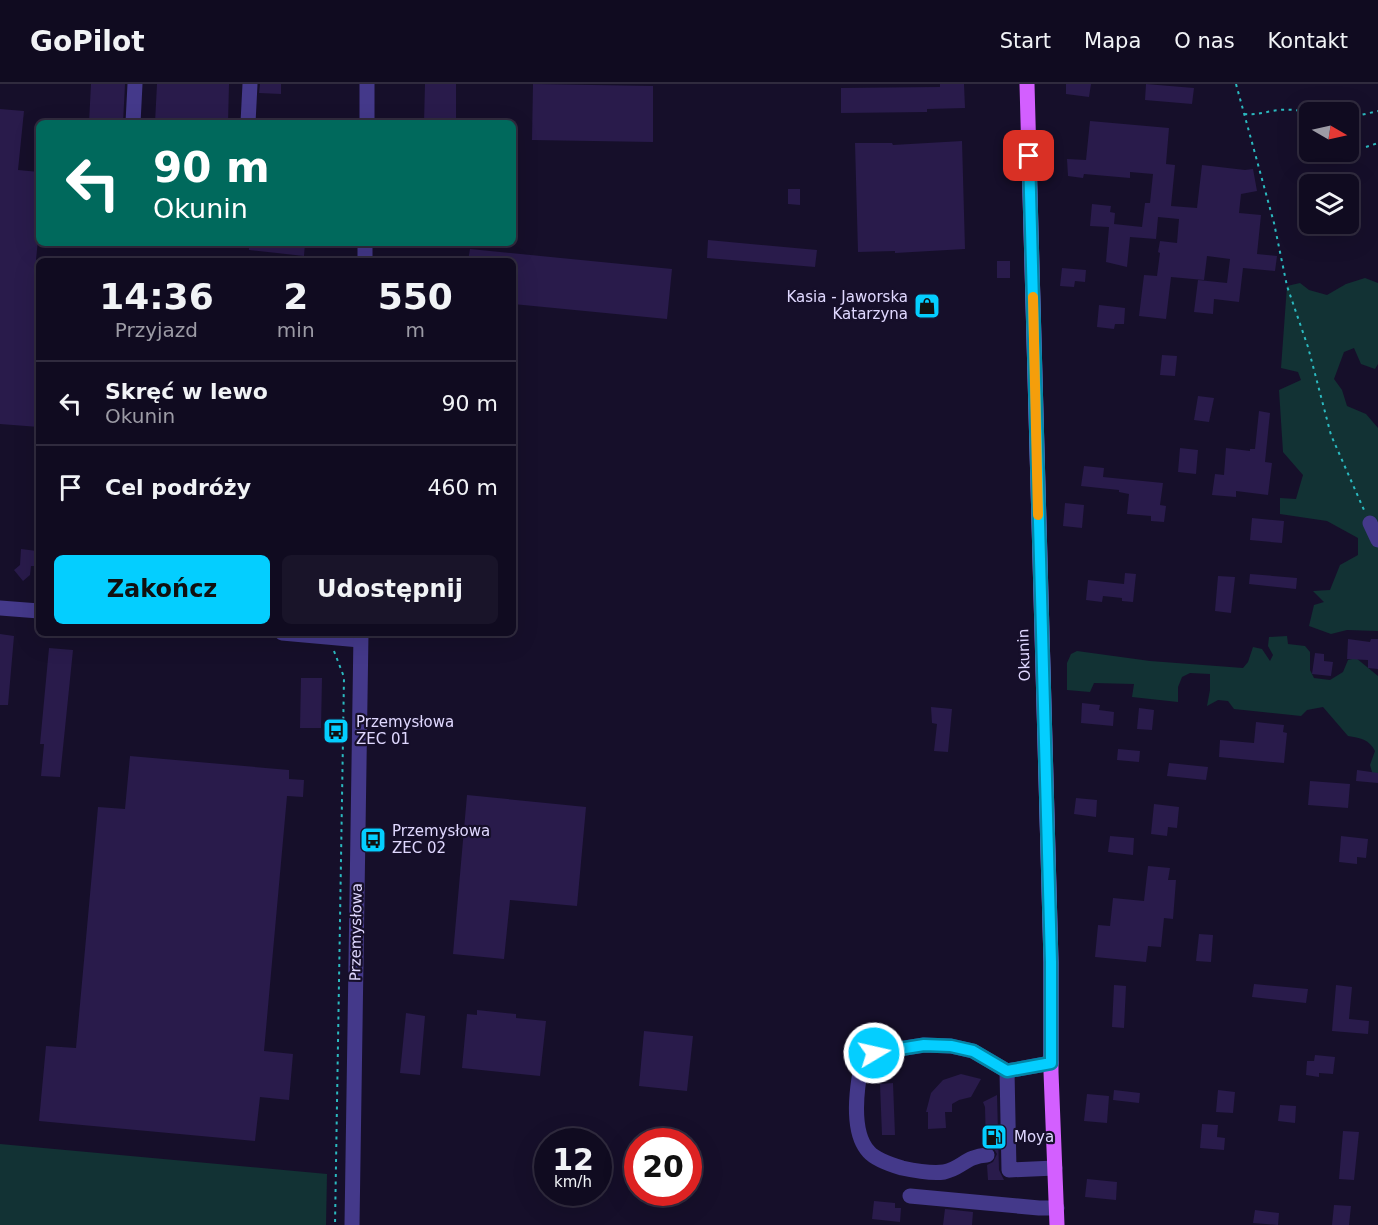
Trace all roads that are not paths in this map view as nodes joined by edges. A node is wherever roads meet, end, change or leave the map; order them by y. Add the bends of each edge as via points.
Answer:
1 (135, 84) edge
2 (250, 84) edge
3 (367, 84) edge
4 (1027, 84) edge
5 (133, 120) edge
6 (248, 120) edge
7 (367, 120) edge
8 (1370, 524) road end
9 (1378, 540) edge
10 (0, 608) edge
11 (36, 611) edge
12 (361, 636) edge
13 (1051, 1063) junction
14 (1007, 1071) junction
15 (987, 1155) dead end
16 (1055, 1168) junction
17 (910, 1196) dead end
18 (1057, 1208) junction
19 (352, 1225) edge
20 (1058, 1225) edge

1 - 5 street
2 - 6 street
3 - 7 street
4 - 13 main road, Okunin
8 - 9 street
10 - 11 street
12 - 19 street, Przemysłowa
13 - 14 street
13 - 16 main road, Okunin
14 - 15 street via 973,1051 951,1046 924,1045 874,1053 862,1062 856,1107 859,1133 869,1153 891,1165 933,1172 952,1170 974,1156
14 - 16 street via 1009,1170
16 - 18 main road, Okunin
17 - 18 street
18 - 20 main road, Okunin

